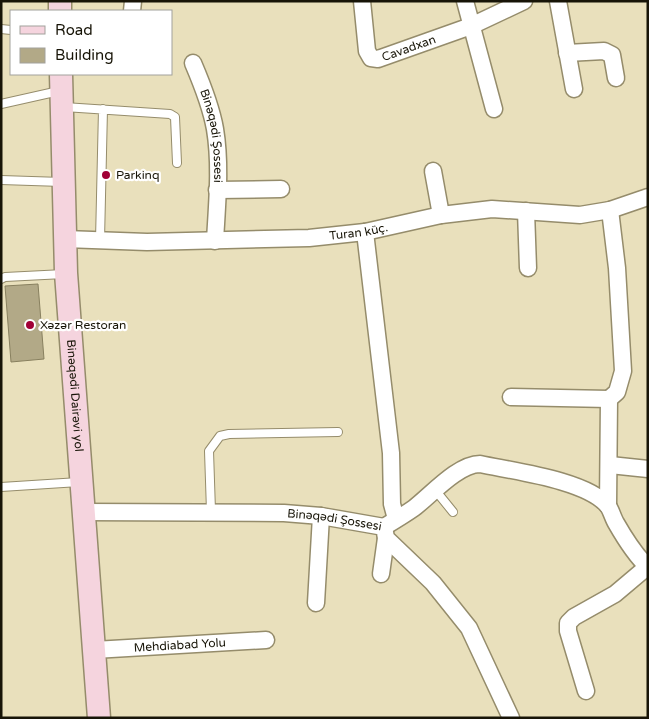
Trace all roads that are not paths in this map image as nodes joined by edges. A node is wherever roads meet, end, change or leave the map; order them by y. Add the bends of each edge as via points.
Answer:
1 (362, 1) edge
2 (466, 1) edge
3 (524, 1) edge
4 (558, 1) edge
5 (471, 26) junction
6 (567, 53) junction
7 (194, 63) dead end
8 (616, 78) dead end
9 (574, 88) dead end
10 (61, 90) edge
11 (1, 104) edge
12 (494, 108) dead end
13 (103, 110) junction
14 (177, 164) dead end
15 (433, 171) dead end
16 (1, 180) edge
17 (64, 182) junction
18 (281, 189) dead end
19 (217, 190) junction
20 (648, 197) edge
21 (610, 210) junction
22 (526, 211) junction
23 (441, 215) junction
24 (365, 232) junction
25 (65, 239) junction
26 (100, 240) junction
27 (215, 240) junction
28 (528, 268) dead end
29 (66, 273) junction
30 (1, 279) edge
31 (511, 397) dead end
32 (610, 399) junction
33 (338, 432) dead end
34 (610, 465) junction
35 (648, 469) edge
36 (80, 482) junction
37 (1, 487) edge
38 (436, 491) junction
39 (608, 506) junction
40 (211, 511) junction
41 (83, 512) junction
42 (453, 512) dead end
43 (321, 516) junction
44 (388, 528) junction
45 (647, 567) edge
46 (381, 574) dead end
47 (316, 603) dead end
48 (266, 640) dead end
49 (94, 650) junction
50 (586, 691) dead end
51 (99, 718) edge
52 (511, 718) edge

1 - 5 street, Cavadxan via 367,51 371,58 378,60
2 - 5 street
3 - 5 street, Cavadxan
4 - 6 street
5 - 12 street
6 - 8 street via 604,50 612,55
6 - 9 street
7 - 19 street, Binəqədi Şossesi via 215,128
10 - 11 lane
10 - 13 lane
10 - 17 main road, Binəqədi Dairəvi yol
13 - 14 lane via 170,114 175,117
13 - 26 lane
15 - 23 street
16 - 17 lane
17 - 25 main road, Binəqədi Dairəvi yol
18 - 19 street
19 - 27 street, Binəqədi Şossesi
20 - 21 street, Turan küç.
21 - 22 street, Turan küç. via 580,215
21 - 32 street via 623,371 617,392
22 - 23 street, Turan küç. via 492,209
22 - 28 street
23 - 24 street, Turan küç.
24 - 27 street, Turan küç. via 309,238
24 - 44 street, Binəqədi Şossesi via 391,453 392,504
25 - 26 street, Turan küç.
25 - 29 main road, Binəqədi Dairəvi yol
26 - 27 street, Turan küç.
29 - 30 lane
29 - 36 main road, Binəqədi Dairəvi yol
31 - 32 street
32 - 34 street
33 - 40 lane via 220,436 209,451
34 - 35 street
34 - 39 street
36 - 37 lane
36 - 41 main road, Binəqədi Dairəvi yol
38 - 39 street via 459,471 471,464 480,464 580,487
38 - 42 lane
38 - 44 street
39 - 45 street via 616,524
40 - 41 street, Binəqədi Şossesi
40 - 43 street, Binəqədi Şossesi
41 - 49 main road, Binəqədi Dairəvi yol
43 - 44 street, Binəqədi Şossesi
43 - 47 street
44 - 46 street
44 - 52 street, Binəqədi Şossesi via 469,628
45 - 50 street via 615,594 568,623
48 - 49 street, Mehdiabad Yolu
49 - 51 main road, Binəqədi Dairəvi yol

